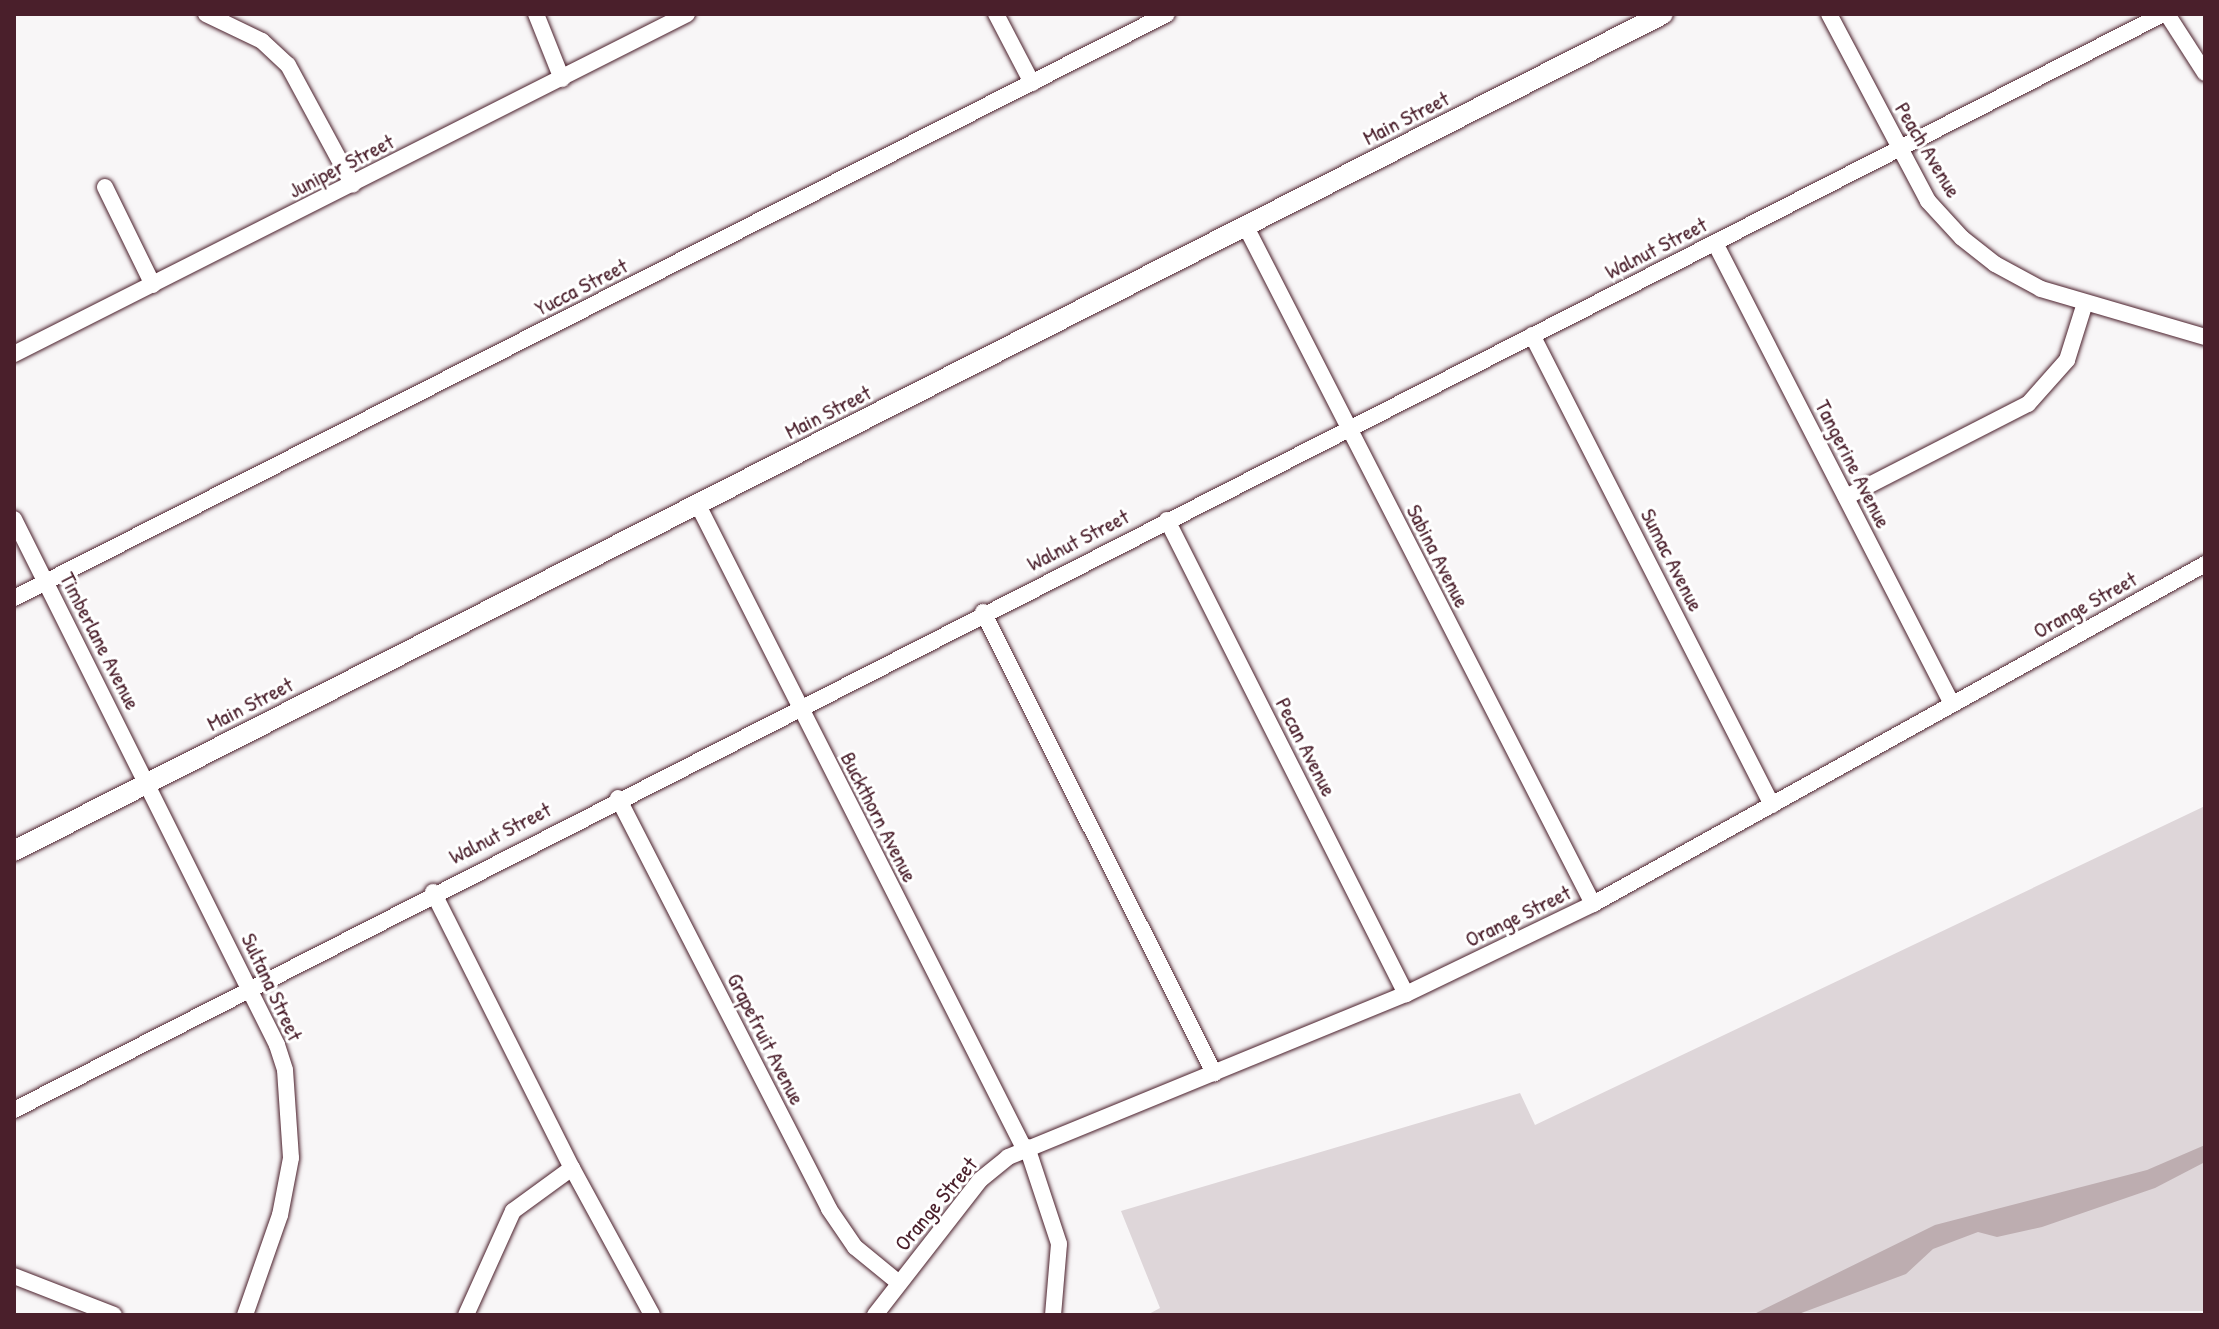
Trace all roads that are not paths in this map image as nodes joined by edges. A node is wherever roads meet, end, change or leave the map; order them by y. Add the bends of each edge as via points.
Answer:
1 (206, 14) edge
2 (536, 14) edge
3 (687, 14) edge
4 (996, 14) edge
5 (1167, 14) edge
6 (1663, 14) edge
7 (1829, 14) edge
8 (2165, 14) edge
9 (2205, 73) edge
10 (562, 79) junction
11 (1032, 83) junction
12 (1899, 152) junction
13 (353, 185) junction
14 (105, 187) dead end
15 (1246, 227) junction
16 (1715, 243) junction
17 (153, 285) junction
18 (2084, 306) junction
19 (1532, 335) junction
20 (2205, 337) edge
21 (14, 354) edge
22 (1347, 427) junction
23 (1846, 497) junction
24 (698, 505) junction
25 (14, 519) edge
26 (1167, 520) junction
27 (2205, 564) edge
28 (46, 582) junction
29 (14, 598) edge
30 (983, 612) junction
31 (1952, 704) junction
32 (798, 707) junction
33 (147, 783) junction
34 (618, 798) junction
35 (1772, 805) junction
36 (14, 851) edge
37 (433, 892) junction
38 (1593, 904) junction
39 (249, 988) junction
40 (1406, 994) junction
41 (1214, 1073) junction
42 (14, 1110) edge
43 (1026, 1148) junction
44 (572, 1168) junction
45 (14, 1276) edge
46 (899, 1283) junction
47 (114, 1315) edge
48 (245, 1315) edge
49 (466, 1315) edge
50 (652, 1315) edge
51 (875, 1315) edge
52 (1053, 1315) edge

1 - 13 street via 262,41 288,65
2 - 10 street
3 - 10 street, Juniper Street
4 - 11 street
5 - 11 street, Yucca Street
6 - 15 main road, Main Street
7 - 12 street, Peach Avenue
8 - 9 street
8 - 12 street, Walnut Street
10 - 13 street, Juniper Street
11 - 28 street, Yucca Street
12 - 16 street, Walnut Street
12 - 18 street, Peach Avenue via 1928,201 1962,238 1995,264
13 - 17 street, Juniper Street
14 - 17 street
15 - 22 street, Sabina Avenue
15 - 24 main road, Main Street
16 - 19 street, Walnut Street
16 - 23 street, Tangerine Avenue
17 - 21 street, Juniper Street
18 - 20 street, Peach Avenue
18 - 23 street via 2067,360 2028,404
19 - 22 street, Walnut Street
19 - 35 street, Sumac Avenue
22 - 26 street, Walnut Street
22 - 38 street, Sabina Avenue
23 - 31 street, Tangerine Avenue
24 - 32 street, Buckthorn Avenue
24 - 33 main road, Main Street
25 - 28 street, Timberlane Avenue
26 - 30 street, Walnut Street
26 - 40 street, Pecan Avenue
27 - 31 street, Orange Street
28 - 29 street, Yucca Street
28 - 33 street, Timberlane Avenue
30 - 32 street, Walnut Street
30 - 41 street
31 - 35 street, Orange Street
32 - 34 street, Walnut Street
32 - 43 street, Buckthorn Avenue
33 - 36 main road, Main Street
33 - 39 street, Sultana Street
34 - 37 street, Walnut Street
34 - 46 street, Grapefruit Avenue via 829,1209 855,1247
35 - 38 street, Orange Street
37 - 39 street, Walnut Street
37 - 44 street
38 - 40 street, Orange Street
39 - 42 street, Walnut Street
39 - 48 street, Sultana Street via 277,1045 292,1126 280,1215
40 - 41 street, Orange Street
41 - 43 street, Orange Street
43 - 46 street, Orange Street via 980,1180
43 - 52 street, Buckthorn Avenue via 1059,1244
44 - 49 street via 513,1211
44 - 50 street
45 - 47 street
46 - 51 street, Orange Street

